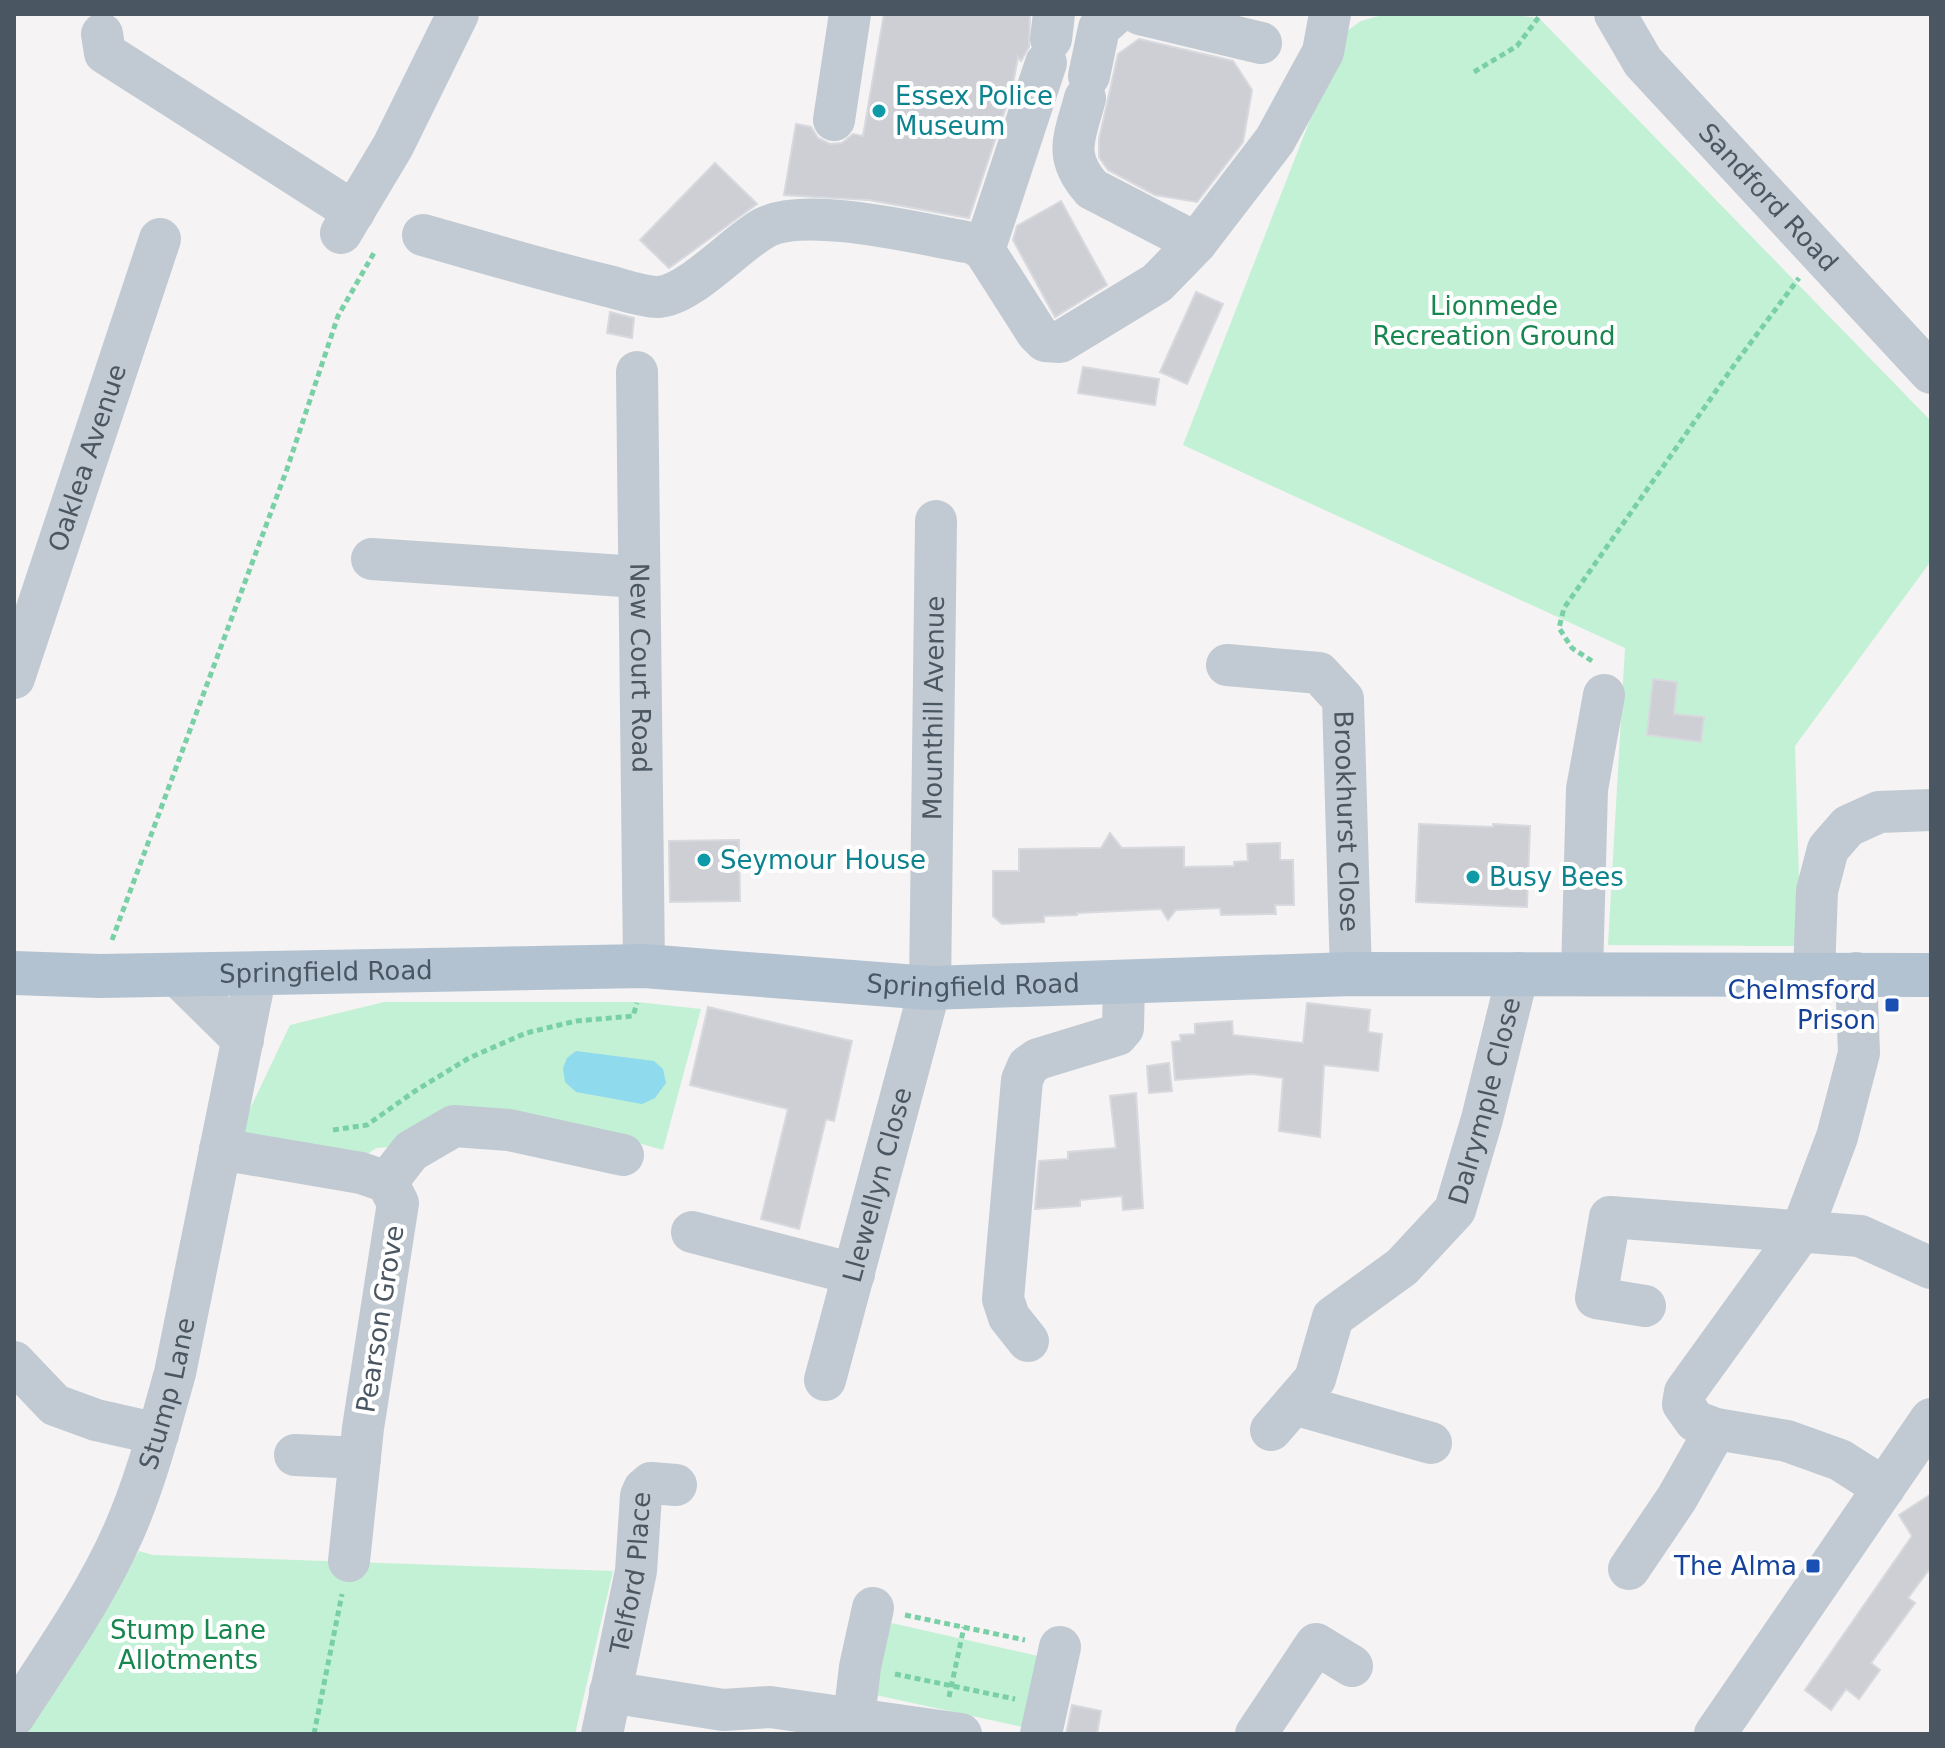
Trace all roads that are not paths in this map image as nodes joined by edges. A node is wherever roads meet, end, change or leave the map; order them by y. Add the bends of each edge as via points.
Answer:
1 (458, 14) edge
2 (850, 14) edge
3 (1115, 14) edge
4 (1140, 14) edge
5 (1330, 14) edge
6 (1615, 14) edge
7 (102, 34) dead end
8 (1050, 38) edge
9 (1261, 43) dead end
10 (834, 120) dead end
11 (423, 235) dead end
12 (160, 239) dead end
13 (1196, 243) junction
14 (984, 250) junction
15 (637, 372) dead end
16 (1931, 373) edge
17 (936, 521) dead end
18 (372, 559) dead end
19 (638, 577) junction
20 (1227, 665) dead end
21 (14, 678) edge
22 (1604, 695) road end
23 (1931, 810) edge
24 (644, 966) junction
25 (14, 973) edge
26 (256, 973) junction
27 (1518, 973) junction
28 (1582, 973) junction
29 (1835, 973) junction
30 (176, 974) junction
31 (1351, 974) junction
32 (1931, 975) edge
33 (1124, 982) junction
34 (930, 988) junction
35 (243, 1040) junction
36 (220, 1149) junction
37 (623, 1155) dead end
38 (387, 1182) junction
39 (1802, 1230) junction
40 (692, 1232) dead end
41 (1931, 1268) edge
42 (854, 1274) junction
43 (1645, 1306) dead end
44 (1028, 1341) dead end
45 (14, 1362) edge
46 (825, 1380) dead end
47 (1716, 1429) junction
48 (158, 1434) junction
49 (1431, 1443) dead end
50 (1924, 1446) edge
51 (295, 1455) dead end
52 (360, 1458) junction
53 (676, 1485) dead end
54 (1884, 1488) junction
55 (349, 1561) road end
56 (1629, 1569) dead end
57 (873, 1608) road end
58 (1060, 1647) road end
59 (1352, 1666) dead end
60 (610, 1692) junction
61 (14, 1716) edge
62 (854, 1718) junction
63 (1044, 1720) edge
64 (952, 1732) edge
65 (602, 1734) edge
66 (1256, 1734) edge
67 (1715, 1734) edge

1 - 7 street via 357,231 105,53
2 - 10 street
3 - 13 street via 1099,28 1071,149 1080,175 1092,189
4 - 9 street
5 - 13 street via 1323,52 1275,140
6 - 16 street, Sandford Road via 1643,62
8 - 14 street
11 - 14 street via 657,297 676,292 765,228 787,221 823,219 973,243
12 - 21 street, Oaklea Avenue
13 - 14 street via 1157,283 1060,342 1045,341 1037,333
15 - 19 street, New Court Road
17 - 34 street, Mounthill Avenue
18 - 19 street
19 - 24 street, New Court Road
20 - 31 street, Brookhurst Close via 1319,673 1343,699
22 - 28 street via 1587,789
23 - 29 street via 1879,812 1848,826 1828,849 1817,891
24 - 26 main road, Springfield Road
24 - 34 main road, Springfield Road via 774,963
25 - 30 main road, Springfield Road
26 - 30 main road, Springfield Road
26 - 35 street, Stump Lane
27 - 28 main road, Springfield Road
27 - 31 main road, Springfield Road
27 - 49 street, Dalrymple Close via 1455,1210 1402,1267 1333,1317 1315,1379 1282,1417 1373,1425
28 - 29 main road, Springfield Road
29 - 32 main road, Springfield Road
29 - 39 street via 1859,1053 1837,1137
30 - 35 street
31 - 33 main road, Springfield Road
33 - 34 main road, Springfield Road
33 - 44 street via 1123,1028 1117,1035 1038,1059 1022,1080 1003,1299 1009,1317
34 - 42 street, Llewellyn Close
35 - 36 street, Stump Lane
36 - 38 street
36 - 48 street, Stump Lane
37 - 38 street via 509,1130 454,1126 411,1151
38 - 52 street, Pearson Grove via 398,1203
39 - 41 street via 1860,1236
39 - 43 street via 1610,1217 1596,1298
39 - 47 street via 1685,1392 1688,1414
40 - 42 street
42 - 46 street, Llewellyn Close
45 - 48 street via 55,1405
47 - 54 street via 1787,1441 1840,1460
47 - 56 street
48 - 61 street, Stump Lane via 125,1529 102,1575
50 - 54 street
51 - 52 street
52 - 55 street, Pearson Grove
53 - 60 street, Telford Place via 651,1483 641,1496 636,1571
54 - 67 street
57 - 62 street
58 - 63 street
59 - 66 street via 1316,1644
60 - 62 street, Telford Place via 723,1710 770,1707
60 - 65 street, Telford Place
62 - 64 street, Telford Place

